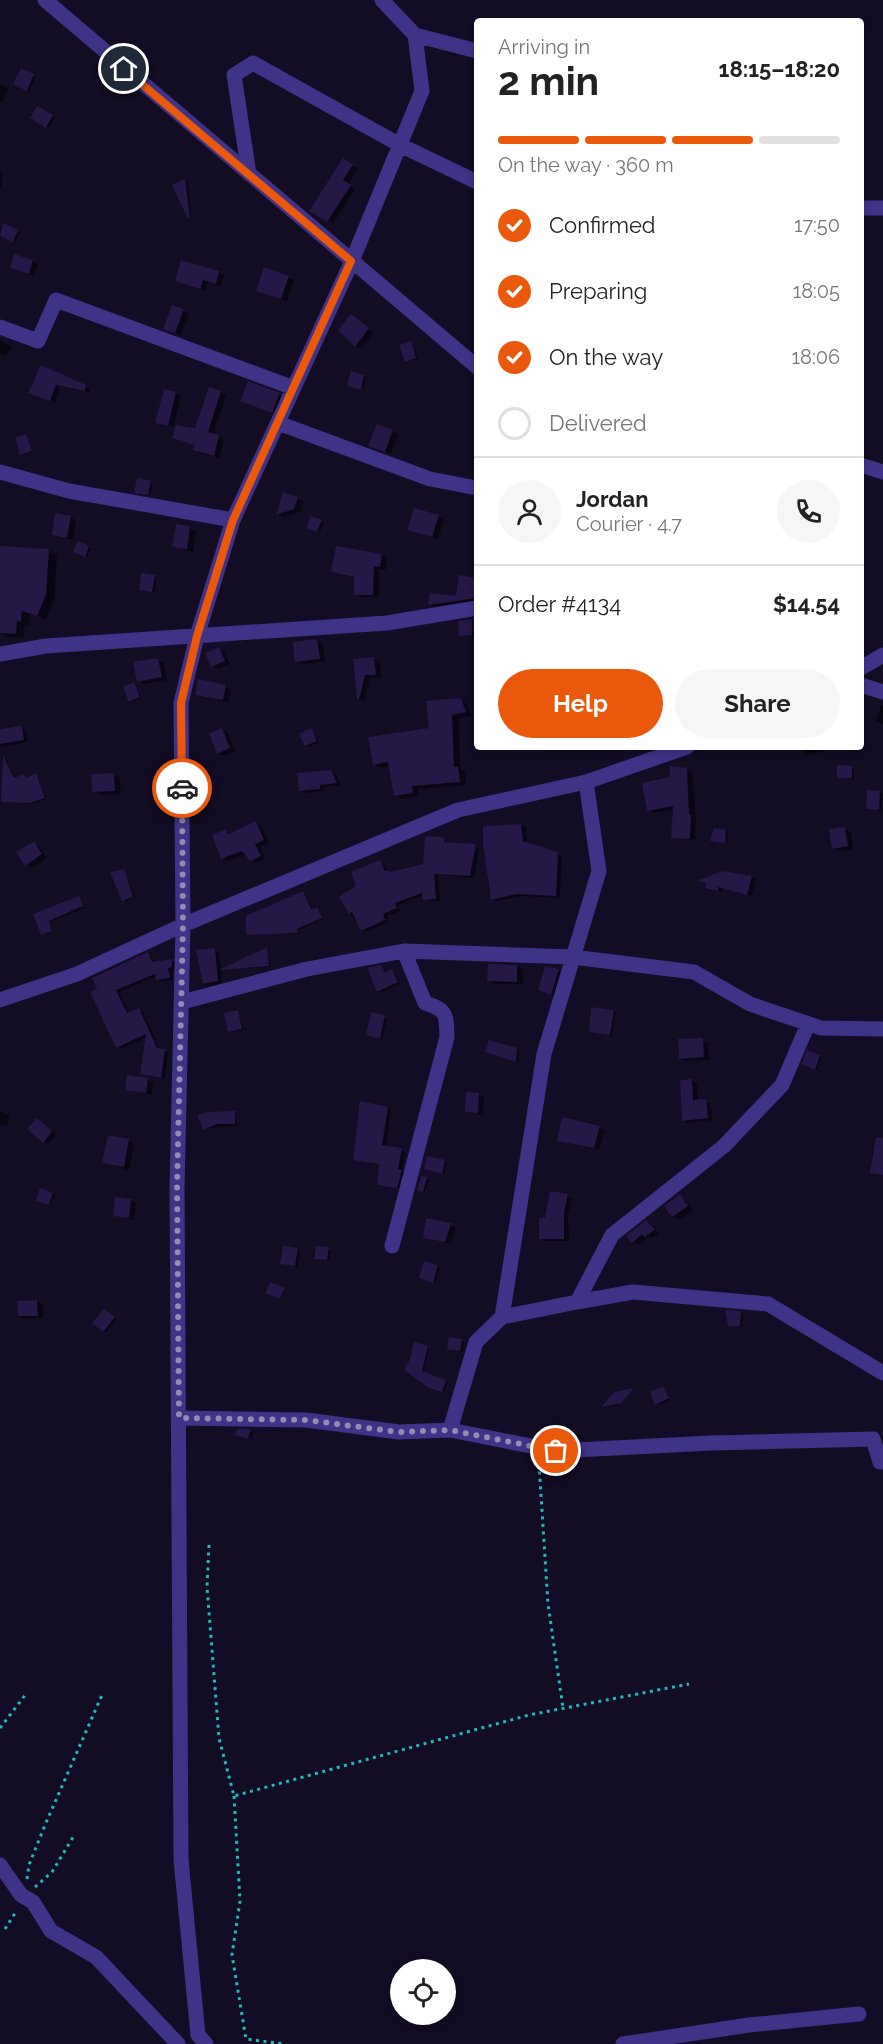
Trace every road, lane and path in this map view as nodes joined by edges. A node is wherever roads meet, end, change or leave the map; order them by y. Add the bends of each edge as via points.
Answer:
1 (45, 0) edge
2 (382, 0) edge
3 (415, 35) junction
4 (474, 50) edge
5 (400, 145) junction
6 (249, 174) junction
7 (474, 181) edge
8 (864, 207) edge
9 (883, 208) edge
10 (351, 261) junction
11 (0, 327) edge
12 (474, 364) edge
13 (294, 388) junction
14 (278, 423) junction
15 (864, 466) edge
16 (0, 472) edge
17 (883, 472) edge
18 (474, 488) edge
19 (233, 520) junction
20 (474, 608) edge
21 (197, 636) junction
22 (0, 654) edge
23 (883, 656) edge
24 (864, 666) edge
25 (864, 686) edge
26 (883, 692) edge
27 (678, 750) edge
28 (586, 782) junction
29 (183, 925) junction
30 (404, 951) junction
31 (573, 957) junction
32 (0, 1000) edge
33 (182, 1002) junction
34 (808, 1024) junction
35 (883, 1029) edge
36 (392, 1246) dead end
37 (577, 1302) junction
38 (502, 1317) junction
39 (883, 1373) edge
40 (179, 1418) junction
41 (450, 1430) junction
42 (538, 1447) junction
43 (883, 1462) edge
44 (209, 1545) dead end
45 (689, 1684) dead end
46 (26, 1694) dead end
47 (102, 1695) dead end
48 (563, 1709) junction
49 (0, 1728) edge
50 (234, 1796) junction
51 (75, 1834) dead end
52 (0, 1864) edge
53 (25, 1898) junction
54 (5, 1929) dead end
55 (860, 2014) dead end
56 (178, 2044) edge
57 (206, 2044) edge
58 (284, 2044) edge
59 (623, 2044) edge

1 - 6 street
2 - 3 street
3 - 4 street
3 - 5 street via 422,91
5 - 6 street via 254,63 234,75
5 - 7 street
5 - 10 street
6 - 10 street
8 - 9 street
10 - 12 street
10 - 13 street
11 - 13 street via 38,341 56,300
13 - 14 street
14 - 18 street via 430,479
14 - 19 street
15 - 17 street
16 - 19 street via 69,491
19 - 21 street
20 - 21 street via 387,623
21 - 22 street via 46,646
21 - 29 street via 181,703
23 - 24 street
25 - 26 street
27 - 28 street
28 - 29 street via 458,810
28 - 31 street via 598,871
29 - 32 street via 77,974
29 - 33 street
30 - 31 street
30 - 33 street via 307,969
30 - 36 street via 425,1003 440,1008 446,1016 447,1037
31 - 34 street via 694,972 750,1004
31 - 38 street via 544,1054
33 - 40 street via 177,1187
34 - 35 street via 820,1028
34 - 37 street via 782,1085 724,1146 612,1235
37 - 38 street
37 - 39 street via 633,1292 768,1304
38 - 41 street via 477,1342
40 - 41 street via 306,1420 399,1432
40 - 57 street via 181,1860 198,2035
41 - 42 street
42 - 43 street via 556,1451 873,1439
42 - 48 path via 548,1604
44 - 50 path via 207,1587 219,1737
45 - 48 path
46 - 49 path
47 - 53 path via 29,1865
48 - 50 path
50 - 58 path via 240,1901 232,1955 246,2039
51 - 53 path via 52,1872
52 - 53 street
53 - 54 path
53 - 56 street via 33,1902 51,1931 96,1958
55 - 59 street via 749,2025

